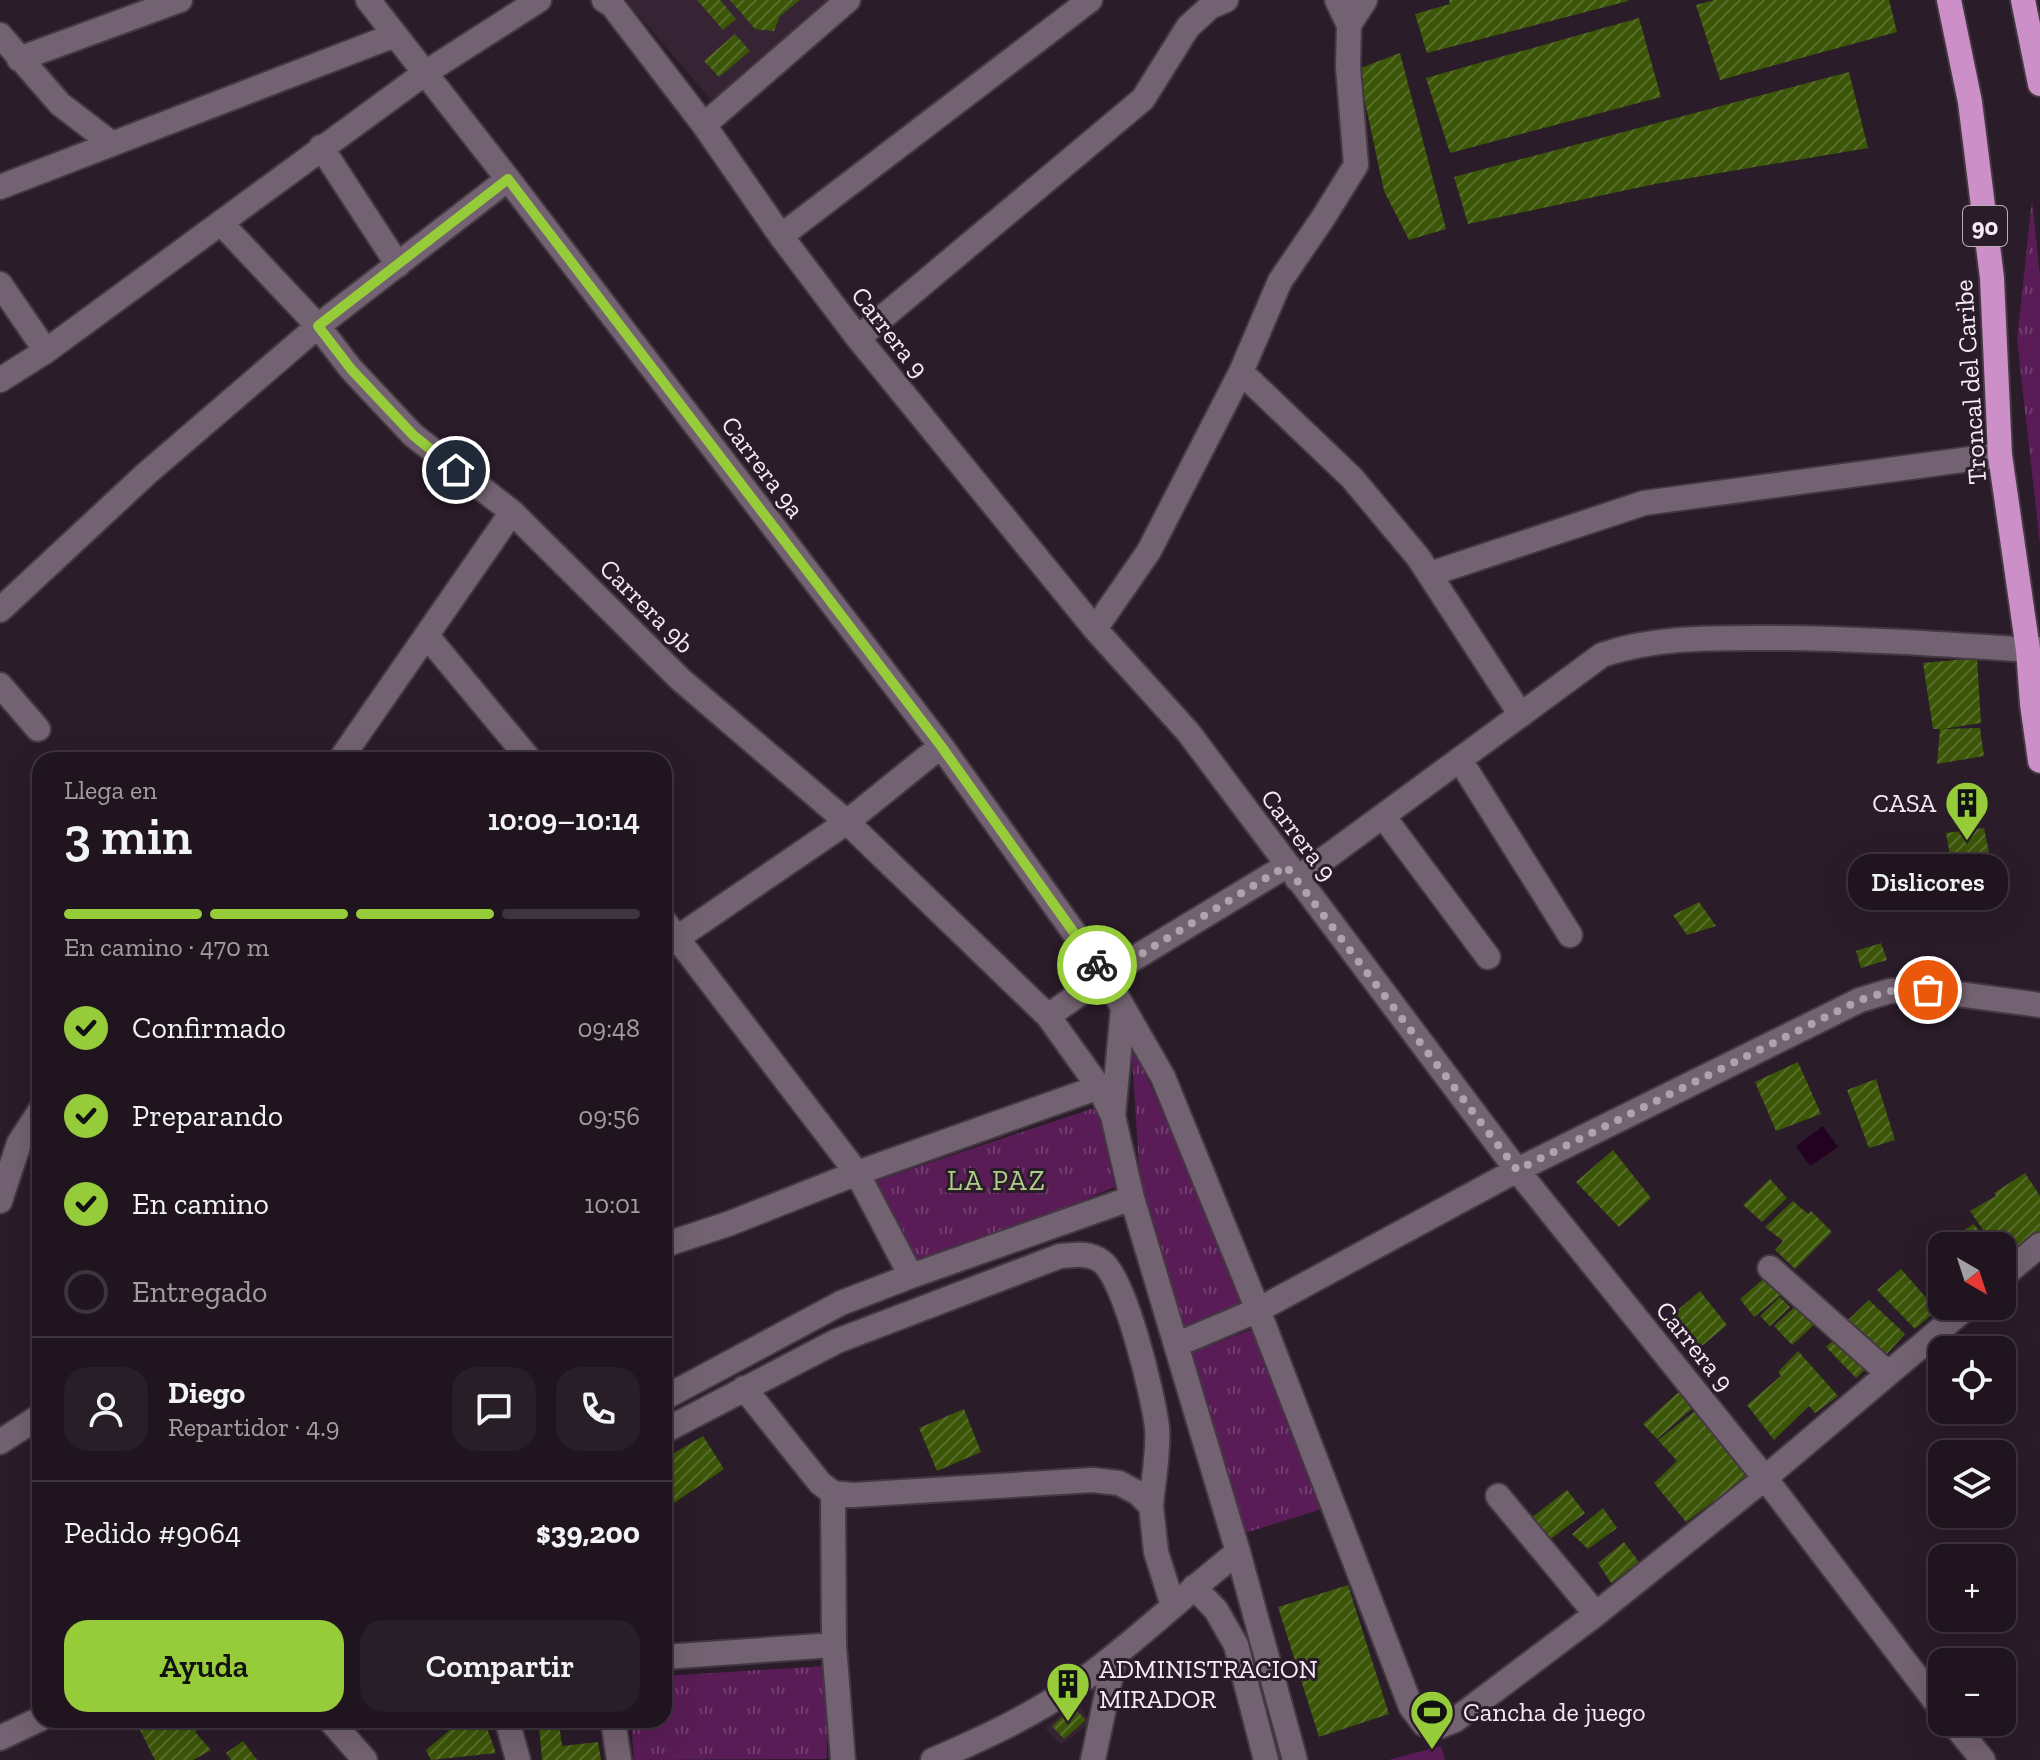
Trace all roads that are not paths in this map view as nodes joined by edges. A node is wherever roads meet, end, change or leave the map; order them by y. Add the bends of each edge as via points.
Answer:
1 (180, 0) edge
2 (368, 0) edge
3 (539, 0) edge
4 (604, 0) edge
5 (848, 0) edge
6 (1090, 0) edge
7 (1226, 0) edge
8 (1337, 0) edge
9 (1365, 0) edge
10 (1949, 0) edge
11 (2023, 0) edge
12 (1349, 25) junction
13 (0, 35) edge
14 (395, 35) junction
15 (19, 59) junction
16 (425, 73) junction
17 (2040, 84) edge
18 (704, 125) junction
19 (111, 143) junction
20 (321, 147) junction
21 (508, 179) junction
22 (0, 187) edge
23 (221, 223) junction
24 (781, 236) junction
25 (398, 265) junction
26 (0, 284) edge
27 (318, 326) junction
28 (858, 338) junction
29 (46, 351) junction
30 (1241, 372) junction
31 (0, 380) edge
32 (2000, 455) junction
33 (512, 512) junction
34 (1430, 574) junction
35 (0, 610) edge
36 (1095, 629) junction
37 (427, 636) junction
38 (2034, 649) edge
39 (2040, 676) edge
40 (0, 685) edge
41 (2032, 704) junction
42 (1521, 715) junction
43 (38, 729) dead end
44 (941, 746) junction
45 (346, 752) edge
46 (523, 752) edge
47 (1460, 760) junction
48 (2040, 761) edge
49 (1383, 816) junction
50 (847, 822) junction
51 (1292, 872) junction
52 (672, 933) edge
53 (1570, 935) dead end
54 (672, 939) edge
55 (1488, 957) dead end
56 (1105, 976) junction
57 (2040, 1005) edge
58 (1123, 1008) junction
59 (1048, 1016) junction
60 (1099, 1087) junction
61 (1113, 1116) junction
62 (32, 1123) edge
63 (1517, 1170) junction
64 (857, 1173) junction
65 (1132, 1198) junction
66 (0, 1201) edge
67 (672, 1242) edge
68 (2040, 1245) edge
69 (2016, 1265) edge
70 (1770, 1268) dead end
71 (911, 1276) junction
72 (1258, 1310) junction
73 (1951, 1320) edge
74 (1178, 1344) junction
75 (1888, 1373) junction
76 (672, 1388) edge
77 (744, 1388) junction
78 (32, 1421) edge
79 (672, 1427) edge
80 (0, 1442) edge
81 (1765, 1478) junction
82 (833, 1493) junction
83 (1498, 1496) dead end
84 (1151, 1506) junction
85 (1238, 1552) junction
86 (1194, 1587) junction
87 (1173, 1606) junction
88 (1596, 1614) junction
89 (834, 1645) junction
90 (672, 1656) edge
91 (1115, 1656) junction
92 (1928, 1692) edge
93 (32, 1723) edge
94 (337, 1728) edge
95 (509, 1728) edge
96 (614, 1728) edge
97 (1963, 1736) edge
98 (0, 1738) edge
99 (365, 1760) edge
100 (518, 1760) edge
101 (619, 1760) edge
102 (843, 1760) edge
103 (933, 1760) edge
104 (1093, 1760) edge
105 (1266, 1760) edge
106 (1295, 1760) edge
107 (1983, 1760) edge

1 - 15 street
2 - 14 street, Carrera 9a
3 - 16 street
4 - 18 street, Carrera 9
5 - 18 street
6 - 24 street
7 - 28 street via 1188,27 1143,99
8 - 12 street
9 - 12 street
10 - 32 highway, Troncal del Caribe / 90 via 1970,102 1992,278
11 - 17 highway
12 - 30 street via 1356,165 1280,281
13 - 15 street
14 - 16 street, Carrera 9a
14 - 19 street
15 - 19 street via 60,104
16 - 20 street
16 - 21 street, Carrera 9a
18 - 24 street, Carrera 9
19 - 22 street
20 - 23 street
20 - 25 street
21 - 25 street
21 - 44 street, Carrera 9a
23 - 27 street, Carrera 9b
23 - 29 street
24 - 28 street, Carrera 9
25 - 27 street
26 - 29 street
27 - 33 street, Carrera 9b via 413,435
27 - 35 street via 146,474
28 - 36 street, Carrera 9
29 - 31 street
30 - 34 street via 1352,478
30 - 36 street via 1149,551
32 - 34 street via 1644,503
32 - 38 highway, Troncal del Caribe / 90
33 - 37 street
33 - 50 street, Carrera 9b via 680,679
34 - 42 street
36 - 51 street, Carrera 9 via 1188,732
37 - 45 street
37 - 46 street
38 - 41 highway, Troncal del Caribe / 90
38 - 42 street via 1859,638 1701,638 1627,647 1602,655
39 - 41 highway
40 - 43 street
41 - 48 highway, Troncal del Caribe / 90
42 - 47 street
44 - 50 street
44 - 56 street, Carrera 9a
47 - 49 street
47 - 53 street
49 - 51 street
49 - 55 street
50 - 52 street
50 - 59 street, Carrera 9b
51 - 56 street
51 - 63 street, Carrera 9
54 - 64 street
56 - 58 street, Carrera 9a
56 - 59 street
57 - 63 street via 1928,990 1890,991 1860,1000
58 - 61 street
58 - 72 street, Carrera 9a via 1163,1077
59 - 60 street, Carrera 9b
60 - 61 street, Carrera 9b
60 - 64 street
61 - 65 street
62 - 66 street via 19,1143
63 - 72 street
63 - 81 street, Carrera 9
64 - 67 street
64 - 71 street
65 - 71 street
65 - 74 street
68 - 69 street
70 - 75 street
71 - 76 street via 841,1303
72 - 74 street
72 - 88 street, Carrera 9a via 1411,1707 1424,1724 1440,1726 1455,1720
73 - 75 street
74 - 85 street
75 - 81 street
77 - 79 street
77 - 82 street
77 - 84 street via 837,1341 1060,1256 1086,1254 1103,1262 1119,1283 1149,1386 1157,1429
78 - 80 street
81 - 88 street
81 - 92 street, Carrera 9
82 - 84 street via 1093,1480 1119,1483
82 - 89 street
83 - 88 street
84 - 87 street via 1156,1552
85 - 86 street
85 - 106 street
86 - 87 street
86 - 105 street via 1216,1610 1236,1645
87 - 91 street
89 - 90 street
89 - 102 street
91 - 103 street via 1007,1728
91 - 104 street
93 - 98 street
94 - 99 street
95 - 100 street
96 - 101 street
97 - 107 street

